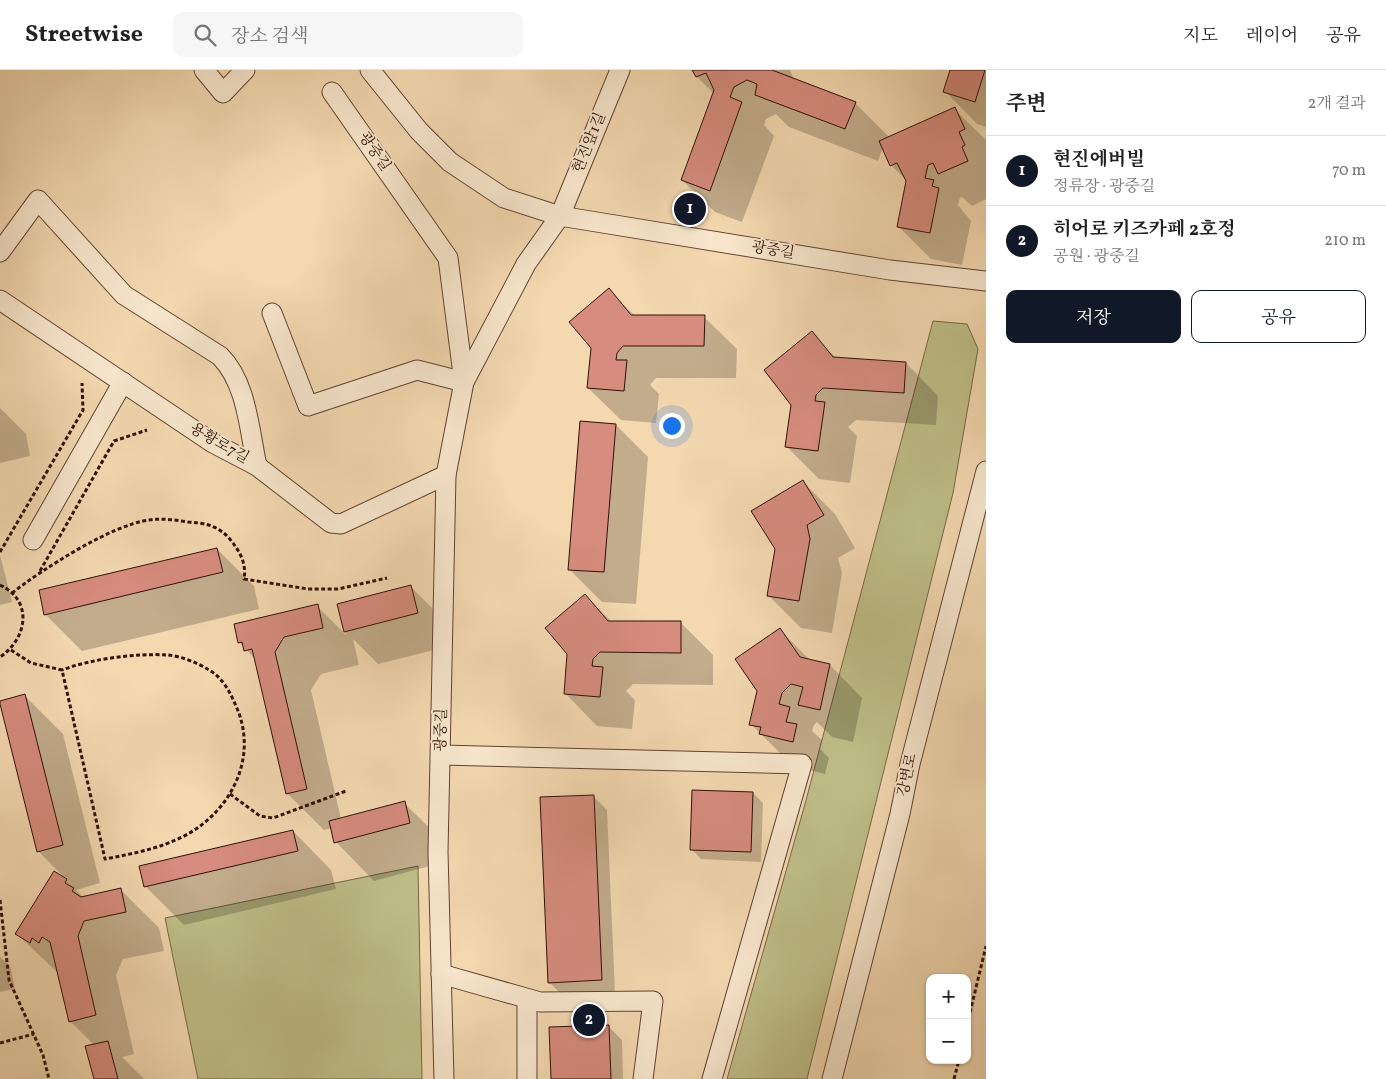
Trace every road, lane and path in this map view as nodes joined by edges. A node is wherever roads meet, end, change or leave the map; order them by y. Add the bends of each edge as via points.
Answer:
1 (204, 70) edge
2 (245, 70) edge
3 (370, 70) edge
4 (620, 70) edge
5 (332, 92) dead end
6 (560, 216) junction
7 (0, 252) edge
8 (986, 281) edge
9 (0, 300) edge
10 (272, 313) dead end
11 (123, 382) junction
12 (464, 382) junction
13 (82, 383) dead end
14 (147, 430) dead end
15 (257, 466) junction
16 (986, 471) edge
17 (446, 476) junction
18 (33, 540) dead end
19 (0, 552) edge
20 (40, 572) junction
21 (387, 578) dead end
22 (0, 585) edge
23 (12, 593) junction
24 (11, 650) junction
25 (0, 657) edge
26 (62, 670) junction
27 (442, 755) junction
28 (346, 791) dead end
29 (230, 794) junction
30 (0, 900) edge
31 (986, 946) edge
32 (441, 974) junction
33 (527, 998) junction
34 (968, 1019) edge
35 (34, 1034) junction
36 (0, 1042) edge
37 (958, 1064) edge
38 (49, 1079) edge
39 (444, 1079) edge
40 (527, 1079) edge
41 (643, 1079) edge
42 (712, 1079) edge
43 (832, 1079) edge
44 (954, 1079) edge

1 - 2 street via 223,92
3 - 6 street, 광중길 via 419,131 450,162 504,198
4 - 6 street, 현진앞1길
5 - 12 street, 광중길 via 448,258
6 - 8 street, 광중길 via 890,270
6 - 12 street, 광중길 via 526,264
7 - 15 street via 38,200 124,295 220,356 232,368 239,384
9 - 11 street, 용황로7길
10 - 12 street via 308,406 417,370
11 - 15 street, 용황로7길 via 213,443
11 - 18 street
12 - 17 street, 광중길
13 - 19 path via 83,410
14 - 20 path via 114,441
15 - 17 street, 용황로7길 via 331,523 341,524
16 - 43 street, 강변로
17 - 27 street, 광중길
20 - 21 path via 120,529 149,520 174,520 202,523 222,531 237,548 246,567 244,579 308,589 338,589
20 - 23 path
22 - 23 path
23 - 24 path via 23,615 23,627
24 - 25 path
24 - 26 path via 32,663
26 - 29 path via 119,658 168,655 194,662 211,671 229,689 242,718 246,743 241,772
26 - 29 path via 105,859 179,839 206,821
27 - 32 street, 광중길 via 438,852
27 - 42 street via 802,764
28 - 29 path via 273,818 260,816
30 - 35 path via 9,980
31 - 34 path
32 - 33 street
32 - 39 street, 광중길
33 - 40 street
33 - 41 street via 540,1002 652,1001
35 - 36 path
35 - 38 path
37 - 44 path

